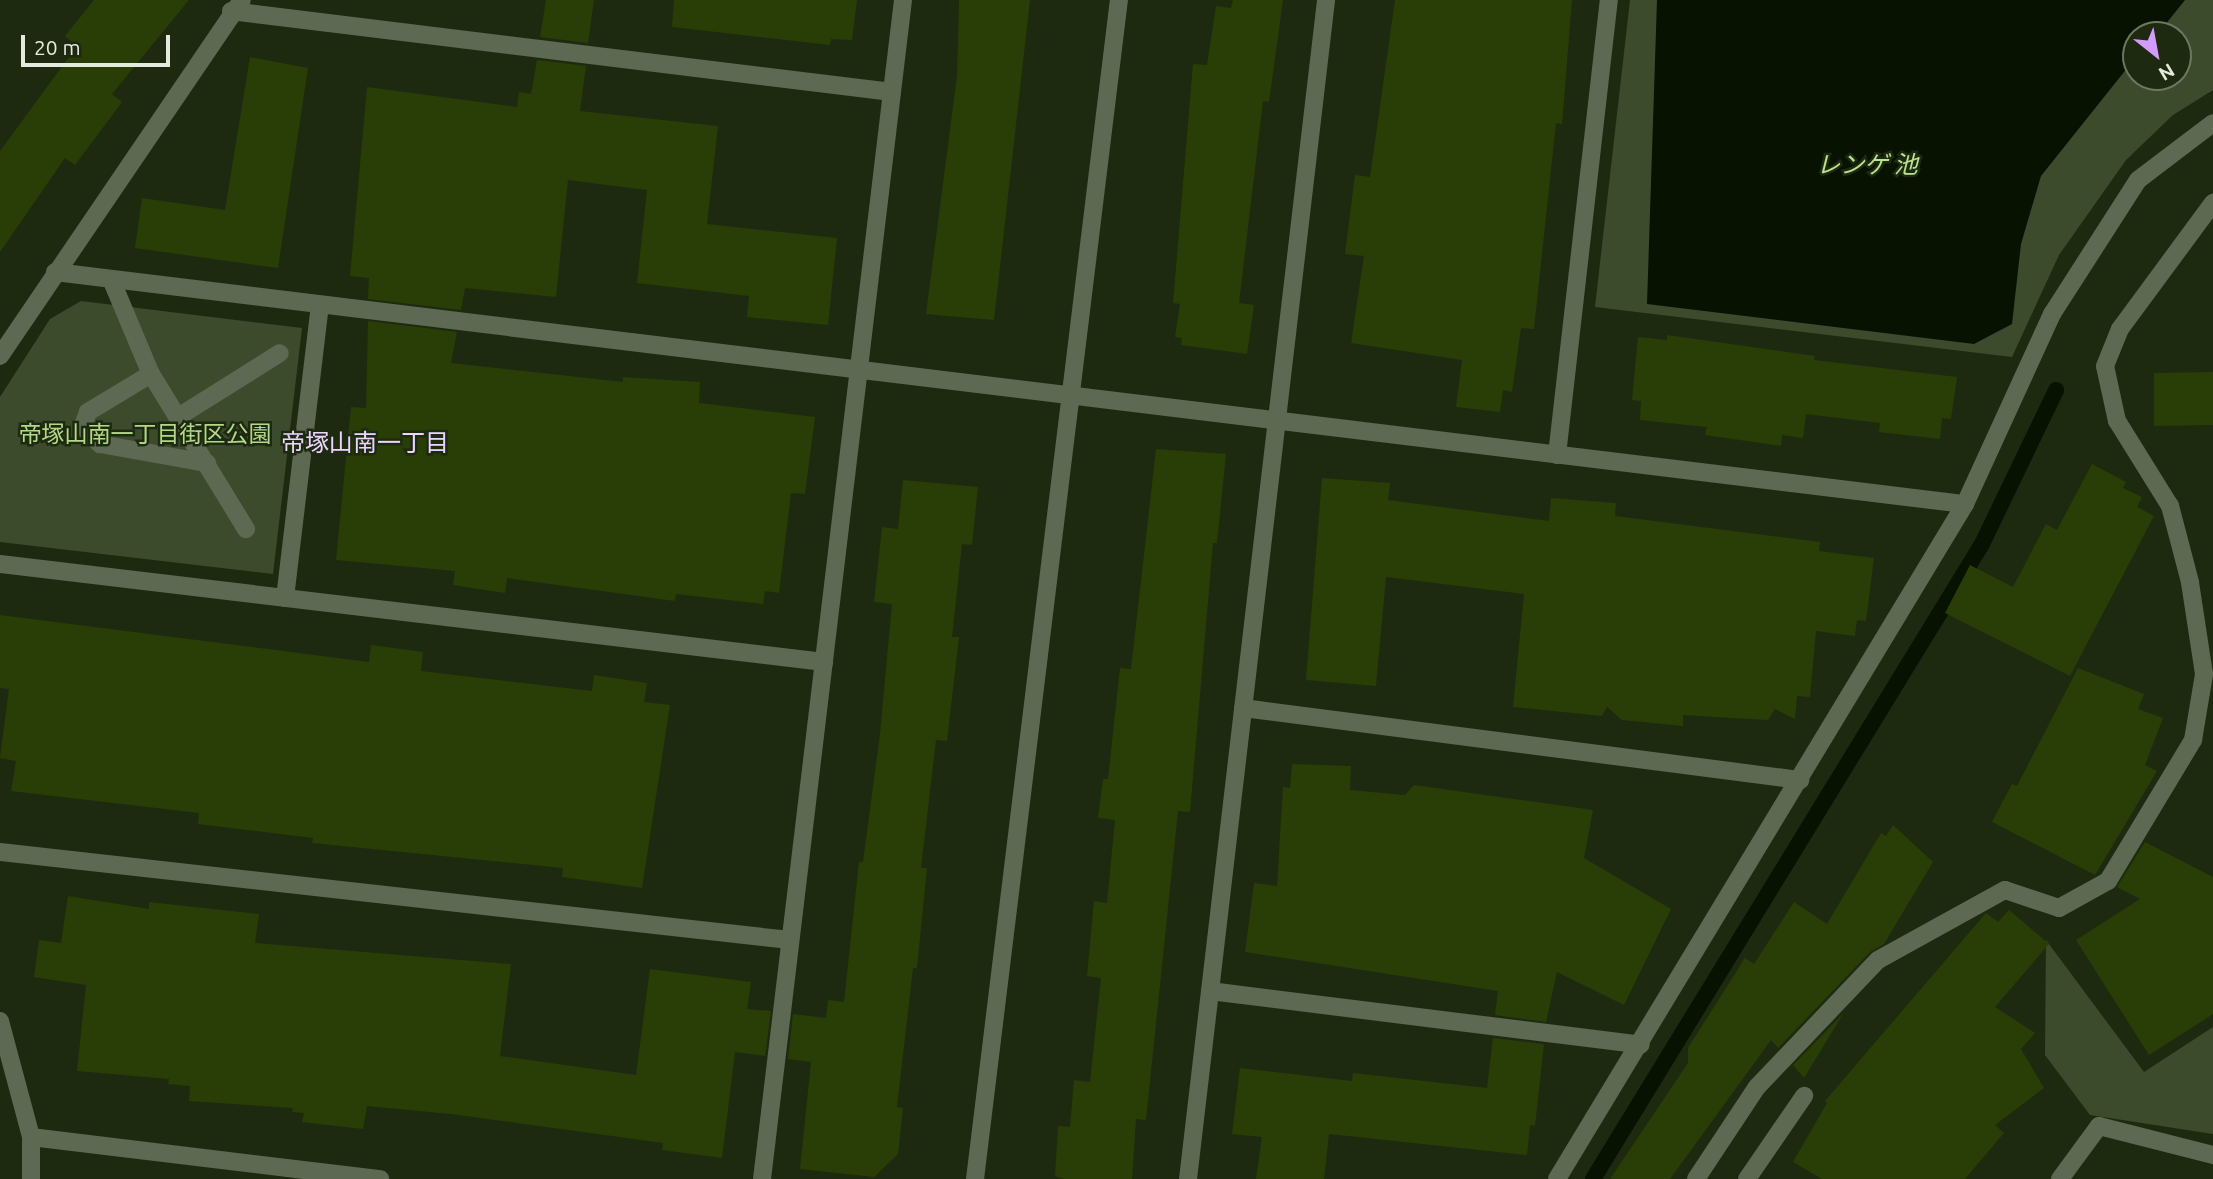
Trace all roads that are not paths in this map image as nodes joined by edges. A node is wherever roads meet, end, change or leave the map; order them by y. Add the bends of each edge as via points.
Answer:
1 (903, 0) edge
2 (1119, 0) edge
3 (1326, 0) edge
4 (1608, 0) edge
5 (236, 6) edge
6 (892, 92) junction
7 (2213, 123) edge
8 (2213, 203) edge
9 (55, 272) junction
10 (111, 279) junction
11 (320, 304) junction
12 (280, 353) dead end
13 (0, 356) edge
14 (859, 370) junction
15 (150, 374) junction
16 (1071, 395) junction
17 (178, 418) junction
18 (1277, 421) junction
19 (1557, 455) junction
20 (207, 463) junction
21 (1965, 504) junction
22 (246, 529) dead end
23 (0, 564) edge
24 (285, 598) junction
25 (824, 662) junction
26 (1243, 708) junction
27 (1800, 780) junction
28 (0, 852) edge
29 (790, 940) junction
30 (1210, 991) junction
31 (0, 1021) edge
32 (1641, 1045) junction
33 (1804, 1096) dead end
34 (32, 1138) junction
35 (2213, 1155) edge
36 (31, 1179) edge
37 (380, 1179) edge
38 (762, 1179) edge
39 (975, 1179) edge
40 (1188, 1179) edge
41 (1557, 1179) edge
42 (1696, 1179) edge
43 (1747, 1179) edge
44 (2060, 1179) edge

1 - 6 street
2 - 16 street
3 - 18 street
4 - 19 street
5 - 6 street
5 - 9 street
6 - 14 street
7 - 21 street via 2138,180 2052,314
8 - 42 street via 2120,330 2105,366 2117,421 2169,506 2190,582 2204,674 2193,740 2108,881 2059,908 2006,890 1878,961 1757,1087
9 - 10 street
9 - 13 street
10 - 11 street
10 - 15 street
11 - 14 street
11 - 24 street
12 - 17 street
14 - 16 street
14 - 25 street
15 - 17 street
15 - 20 street via 88,412 83,426 100,444
16 - 18 street
16 - 39 street
17 - 20 street
18 - 19 street
18 - 26 street
19 - 21 street
20 - 22 street
21 - 27 street
23 - 24 street
24 - 25 street
25 - 29 street
26 - 27 street
26 - 30 street
27 - 32 street
28 - 29 street
29 - 38 street
30 - 32 street
30 - 40 street
31 - 34 street
32 - 41 street
33 - 43 street
34 - 36 street
34 - 37 street
35 - 44 street via 2099,1126

